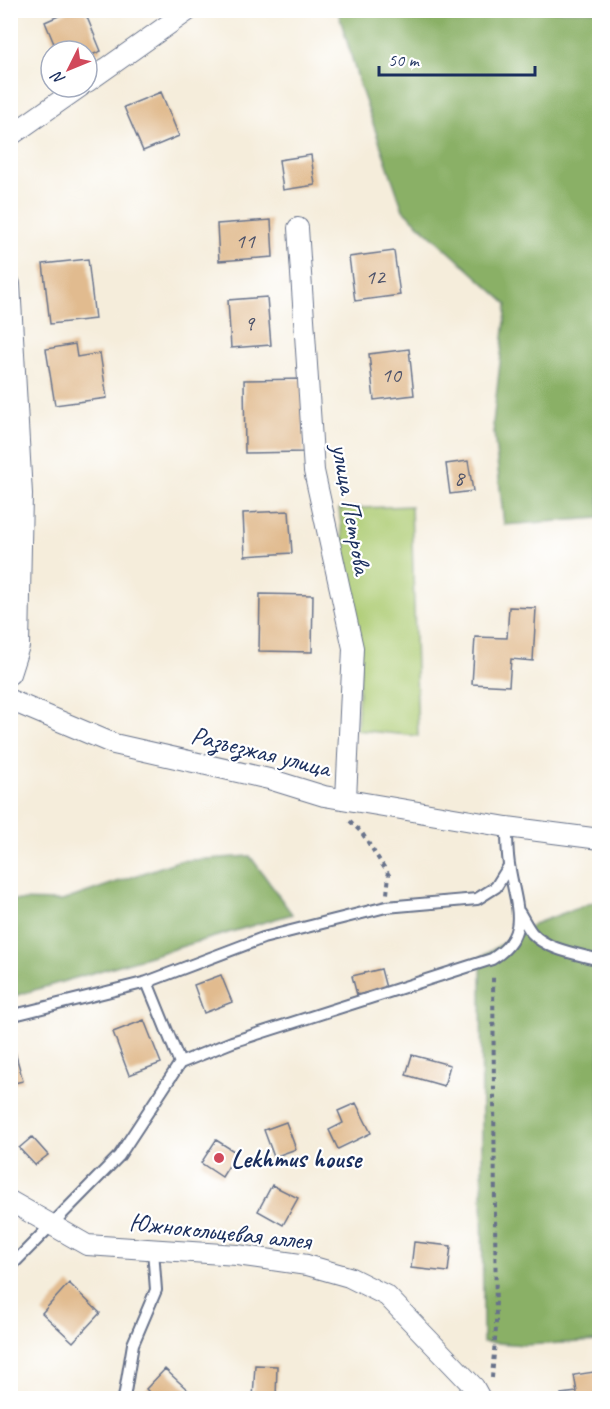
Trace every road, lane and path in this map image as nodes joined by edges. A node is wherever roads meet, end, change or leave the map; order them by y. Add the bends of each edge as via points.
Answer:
1 (189, 10) edge
2 (99, 74) edge
3 (63, 99) edge
4 (10, 136) edge
5 (298, 228) dead end
6 (10, 284) edge
7 (10, 674) edge
8 (10, 700) edge
9 (346, 808) junction
10 (507, 827) junction
11 (600, 839) edge
12 (509, 866) junction
13 (386, 907) junction
14 (519, 912) junction
15 (492, 959) junction
16 (600, 960) edge
17 (147, 982) junction
18 (10, 1016) edge
19 (180, 1063) junction
20 (10, 1201) edge
21 (51, 1226) junction
22 (153, 1250) junction
23 (10, 1268) edge
24 (486, 1393) edge
25 (124, 1398) edge

1 - 2 street
3 - 4 street
5 - 9 street, улица Петрова via 314,471 353,648
6 - 7 street via 22,494 19,646
8 - 9 street, Разъезжая улица via 114,744 269,779 324,796
9 - 10 street, Разъезжая улица
9 - 13 path via 389,874
10 - 11 street, Разъезжая улица
10 - 12 lane
12 - 13 lane via 496,887 477,899
12 - 14 lane
13 - 17 lane via 263,938
14 - 15 lane via 511,943
14 - 16 lane via 540,940
15 - 19 lane via 232,1042
15 - 24 path via 496,1327
17 - 18 lane
17 - 19 lane
19 - 21 lane via 119,1156
20 - 21 street, Южнокольцевая аллея
21 - 22 street, Южнокольцевая аллея via 87,1245
21 - 23 lane
22 - 24 street, Южнокольцевая аллея via 237,1255 295,1263 349,1277 387,1296 474,1387
22 - 25 lane via 156,1290 133,1344

